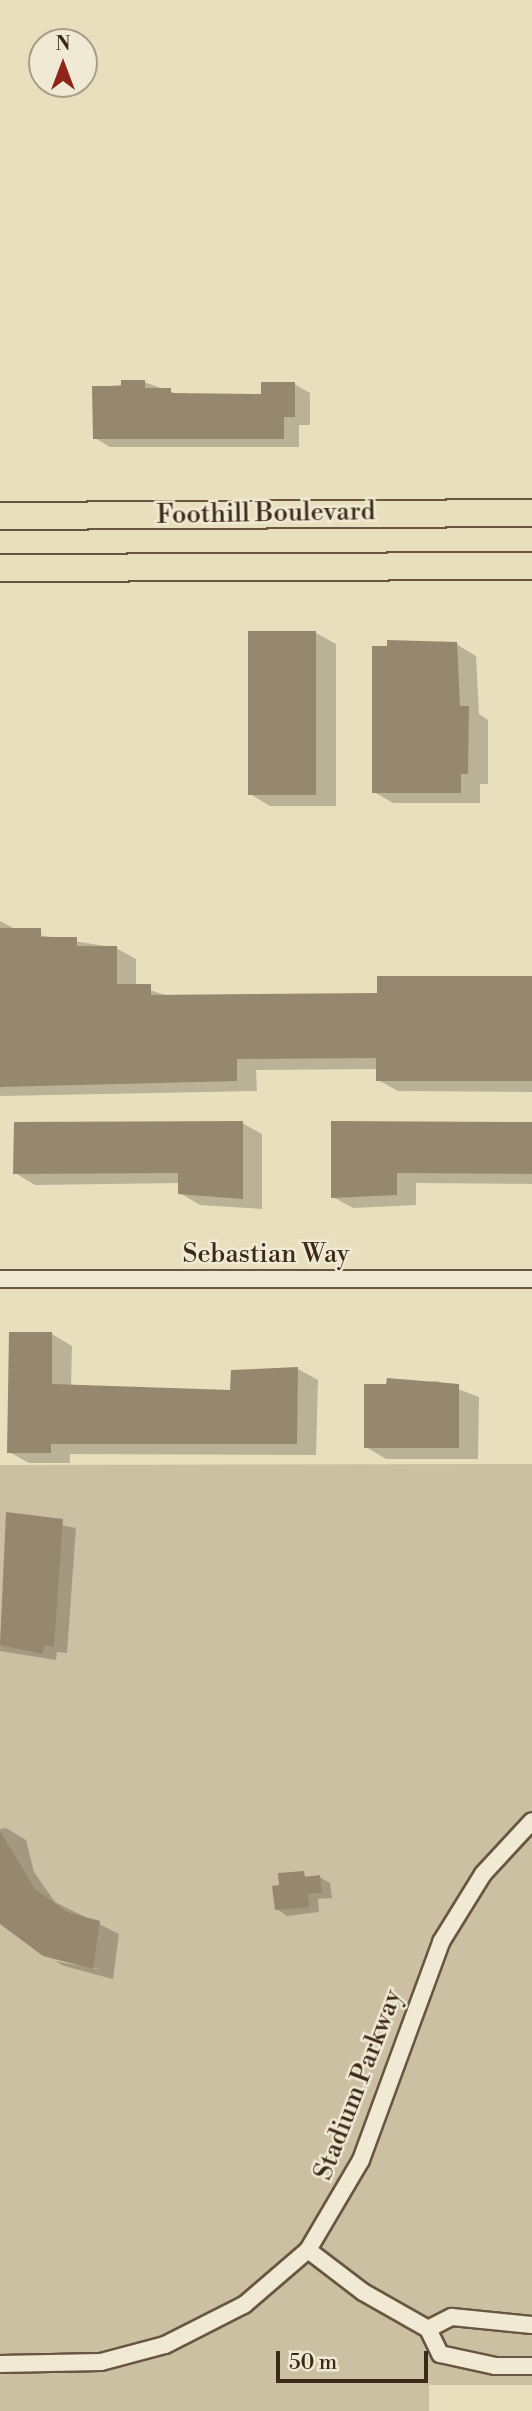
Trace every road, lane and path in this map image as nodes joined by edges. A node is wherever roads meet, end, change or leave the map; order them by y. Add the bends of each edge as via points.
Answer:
1 (532, 513) edge
2 (0, 516) edge
3 (532, 566) edge
4 (0, 568) edge
5 (0, 1279) edge
6 (532, 1279) edge
7 (530, 1827) edge
8 (308, 2250) junction
9 (532, 2325) edge
10 (428, 2329) junction
11 (0, 2364) edge
12 (532, 2366) edge

1 - 2 main road, Foothill Boulevard
3 - 4 main road, Foothill Boulevard
5 - 6 street, Sebastian Way
7 - 8 street, Stadium Parkway via 483,1874 441,1942 361,2160
8 - 10 street via 363,2292
8 - 11 street, Stadium Parkway via 244,2305 164,2345 101,2362
9 - 10 street via 452,2317
10 - 12 street via 440,2354 495,2366

